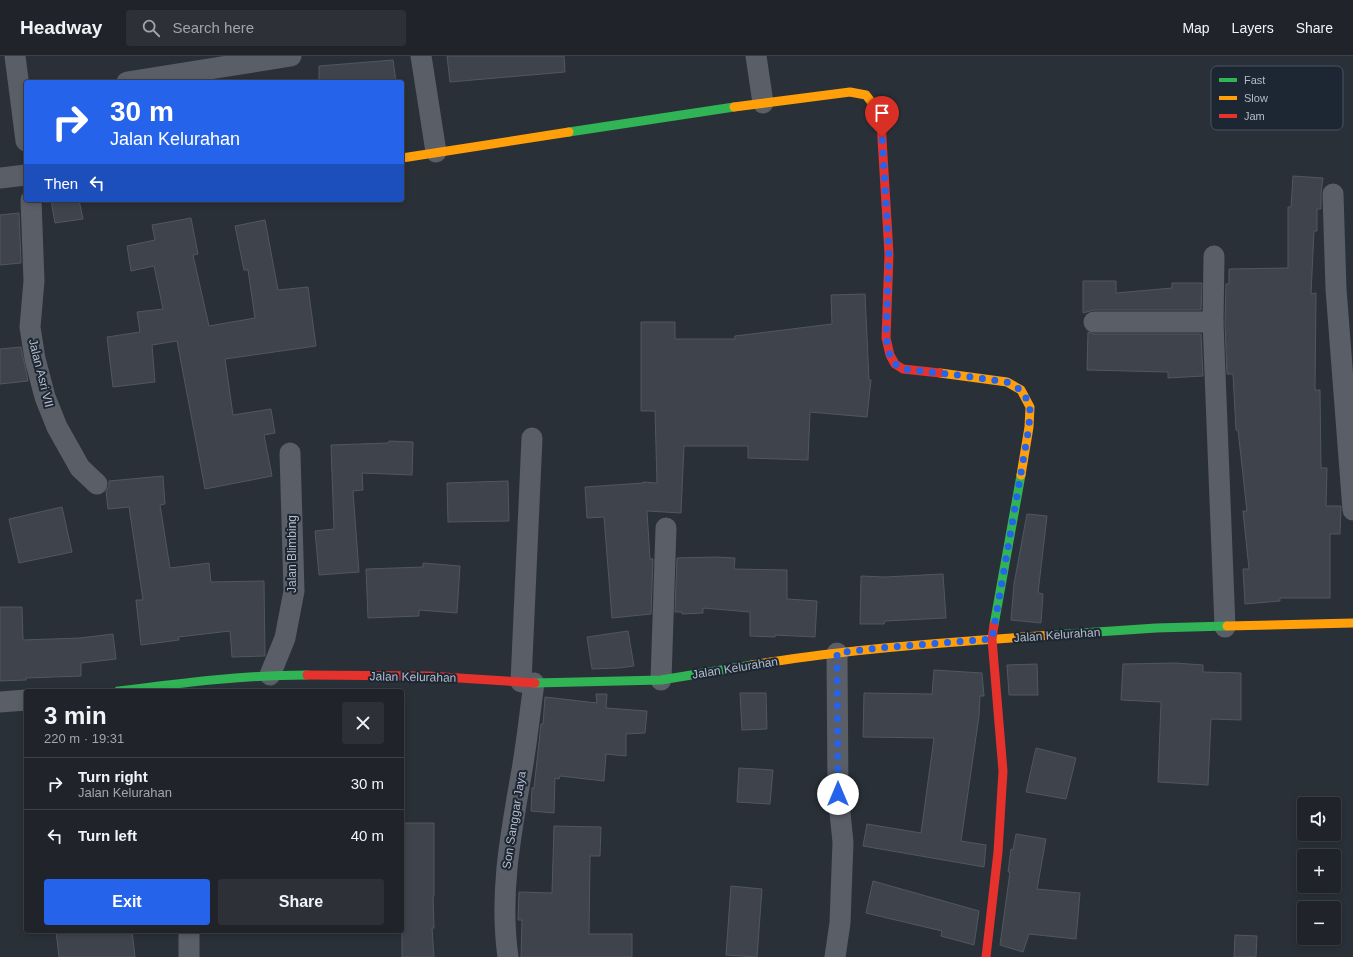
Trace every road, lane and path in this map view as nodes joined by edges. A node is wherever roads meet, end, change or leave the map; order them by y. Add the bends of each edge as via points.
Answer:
1 (15, 56) edge
2 (290, 56) edge
3 (421, 56) edge
4 (756, 56) edge
5 (139, 80) edge
6 (763, 103) junction
7 (24, 126) edge
8 (436, 152) junction
9 (404, 158) edge
10 (24, 175) edge
11 (0, 178) edge
12 (1334, 194) dead end
13 (31, 202) edge
14 (1214, 256) dead end
15 (1094, 322) dead end
16 (1213, 322) junction
17 (532, 438) dead end
18 (290, 453) dead end
19 (97, 484) dead end
20 (1353, 510) edge
21 (666, 528) dead end
22 (1353, 623) edge
23 (1225, 627) junction
24 (992, 639) junction
25 (837, 653) junction
26 (270, 675) junction
27 (661, 680) junction
28 (527, 682) junction
29 (188, 687) edge
30 (153, 689) edge
31 (24, 700) edge
32 (0, 702) edge
33 (189, 933) edge
34 (189, 957) edge
35 (508, 957) edge
36 (835, 957) edge
37 (986, 957) edge

1 - 7 street
2 - 5 street
3 - 8 street
4 - 6 street
6 - 8 street
6 - 24 street via 850,92 866,95 876,108 881,122 889,254 886,338 890,355 895,364 903,369 1007,382 1021,390 1030,407 1029,427
8 - 9 street
10 - 11 street
12 - 20 street via 1336,289
13 - 19 street, Jalan Asri VII via 34,281 30,326 35,359 45,397 57,427 80,468
14 - 16 street
15 - 16 street
16 - 23 street
17 - 28 street, Son Sanggar Jaya
18 - 26 street, Jalan Blimbing via 294,591 285,638
21 - 27 street
22 - 23 street, Jalan Kelurahan
23 - 24 street, Jalan Kelurahan via 1156,628
24 - 25 street, Jalan Kelurahan
24 - 37 street via 1003,771 998,852
25 - 27 street, Jalan Kelurahan
25 - 36 street via 838,794 843,842 840,923
26 - 28 street, Jalan Kelurahan via 428,676
26 - 29 street, Jalan Kelurahan
27 - 28 street, Jalan Kelurahan
28 - 35 street, Son Sanggar Jaya via 527,740 506,865 504,894
29 - 30 street, Jalan Kelurahan
31 - 32 street
33 - 34 street

